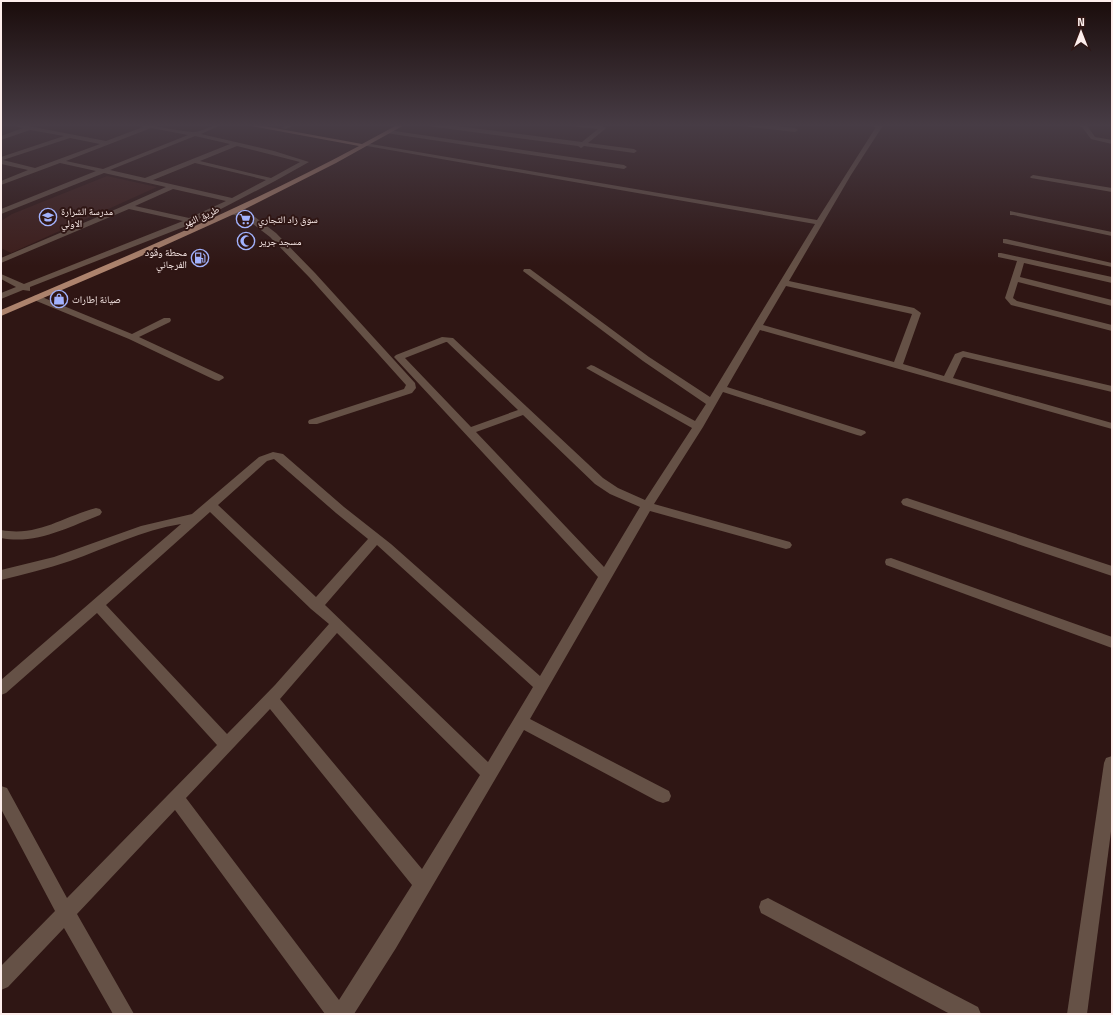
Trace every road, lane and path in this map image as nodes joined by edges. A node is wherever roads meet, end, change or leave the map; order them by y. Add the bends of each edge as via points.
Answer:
1 (31, 171) edge
2 (100, 171) edge
3 (109, 171) edge
4 (168, 171) edge
5 (237, 171) edge
6 (288, 171) edge
7 (305, 171) edge
8 (310, 171) edge
9 (525, 171) edge
10 (851, 171) edge
11 (1033, 176) dead end
12 (147, 180) junction
13 (273, 180) junction
14 (1, 183) edge
15 (172, 186) junction
16 (1112, 190) edge
17 (232, 200) junction
18 (1, 204) edge
19 (14, 207) junction
20 (128, 207) junction
21 (1, 212) edge
22 (234, 212) junction
23 (1013, 213) dead end
24 (190, 220) junction
25 (820, 223) junction
26 (1112, 234) edge
27 (1006, 242) dead end
28 (1001, 255) dead end
29 (1021, 260) junction
30 (1, 261) edge
31 (1112, 265) edge
32 (527, 271) dead end
33 (1, 276) edge
34 (1016, 280) junction
35 (1112, 280) edge
36 (784, 283) junction
37 (24, 287) junction
38 (36, 295) junction
39 (1, 296) edge
40 (1112, 303) edge
41 (1, 307) edge
42 (1, 312) edge
43 (167, 320) dead end
44 (759, 327) junction
45 (1112, 328) edge
46 (132, 337) junction
47 (898, 365) junction
48 (591, 368) dead end
49 (218, 378) dead end
50 (948, 379) junction
51 (721, 388) junction
52 (1112, 389) edge
53 (712, 403) junction
54 (525, 411) junction
55 (313, 422) dead end
56 (1112, 426) edge
57 (698, 427) junction
58 (469, 431) junction
59 (861, 433) dead end
60 (907, 502) dead end
61 (210, 505) junction
62 (647, 506) junction
63 (96, 512) dead end
64 (196, 518) junction
65 (1, 534) edge
66 (376, 538) junction
67 (786, 545) dead end
68 (891, 562) dead end
69 (1112, 571) edge
70 (1, 576) edge
71 (605, 576) junction
72 (97, 604) junction
73 (316, 606) junction
74 (337, 624) junction
75 (1112, 643) edge
76 (542, 686) junction
77 (1, 689) edge
78 (271, 699) junction
79 (520, 721) junction
80 (226, 744) junction
81 (1112, 763) edge
82 (489, 773) junction
83 (1, 793) edge
84 (663, 796) dead end
85 (176, 798) junction
86 (423, 884) junction
87 (768, 907) dead end
88 (65, 912) junction
89 (1, 980) edge
90 (124, 1014) edge
91 (337, 1014) edge
92 (342, 1014) edge
93 (971, 1014) edge
94 (1077, 1014) edge

1 - 14 street
2 - 19 street
3 - 12 street
4 - 12 street
5 - 13 street
6 - 13 street
7 - 38 main road, طريق النهر via 227,210
8 - 22 main road, طريق النهر
9 - 25 street
10 - 25 street
11 - 16 street
12 - 15 street
13 - 17 street
15 - 17 street
15 - 20 street
17 - 24 street
18 - 19 street
19 - 21 street
20 - 24 street
20 - 30 street
22 - 38 main road, طريق النهر
22 - 55 street via 248,216 272,235 312,275 411,385 408,392
23 - 26 street
24 - 37 street
25 - 36 street
27 - 31 street
28 - 29 street
29 - 34 street
29 - 35 street
32 - 53 street via 646,359
33 - 37 street
34 - 40 street
34 - 45 street via 1008,298 1014,303
36 - 44 street
36 - 47 street via 917,313
37 - 38 street
37 - 39 street
38 - 41 main road, طريق النهر
38 - 42 main road, طريق النهر
38 - 46 street
43 - 46 street
44 - 47 street
44 - 51 street
46 - 49 street
47 - 50 street
48 - 57 street
50 - 52 street via 958,356 963,354
50 - 56 street
51 - 53 street
51 - 59 street
53 - 57 street
54 - 58 street
54 - 58 street via 450,340 445,339 400,357
54 - 62 street via 599,481
57 - 62 street
58 - 71 street
60 - 69 street
61 - 64 street
61 - 66 street via 263,459 273,455 279,456
61 - 73 street
62 - 67 street
62 - 71 street
63 - 65 street via 44,532 20,538
64 - 70 street via 148,527 64,558
64 - 72 street
66 - 73 street
66 - 76 street
68 - 75 street
71 - 76 street
72 - 77 street
72 - 80 street
73 - 74 street
74 - 78 street
74 - 82 street
76 - 79 street
78 - 80 street
78 - 86 street
79 - 82 street
79 - 84 street
80 - 85 street
81 - 94 street
82 - 86 street
83 - 88 street
85 - 88 street
85 - 91 street
86 - 92 street
87 - 93 street
88 - 89 street
88 - 90 street

